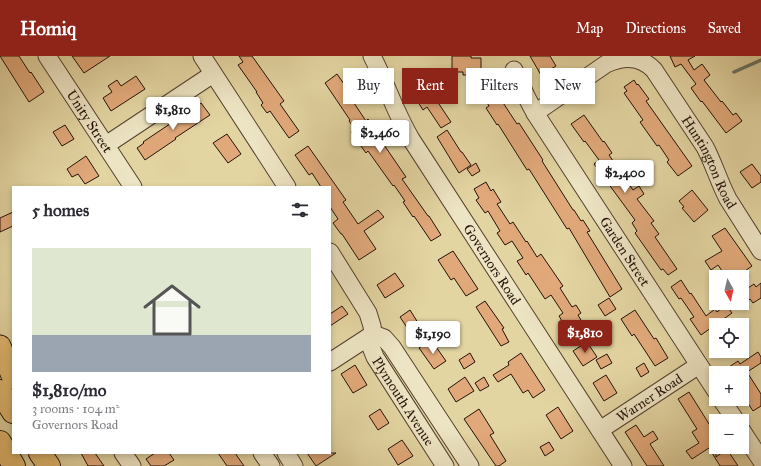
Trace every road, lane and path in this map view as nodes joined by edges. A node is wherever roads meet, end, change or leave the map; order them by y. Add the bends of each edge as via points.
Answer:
1 (47, 56) edge
2 (202, 56) edge
3 (372, 56) edge
4 (213, 74) junction
5 (530, 104) edge
6 (535, 113) junction
7 (106, 146) junction
8 (132, 186) edge
9 (286, 186) edge
10 (761, 251) edge
11 (331, 254) edge
12 (373, 334) junction
13 (0, 346) edge
14 (331, 361) edge
15 (699, 365) junction
16 (12, 376) edge
17 (709, 380) edge
18 (0, 391) edge
19 (12, 410) edge
20 (600, 430) junction
21 (0, 442) edge
22 (749, 442) edge
23 (41, 454) edge
24 (47, 454) edge
25 (124, 454) edge
26 (263, 454) edge
27 (287, 454) edge
28 (761, 460) edge
29 (14, 466) edge
30 (49, 466) edge
31 (53, 466) edge
32 (132, 466) edge
33 (271, 466) edge
34 (294, 466) edge
35 (445, 466) edge
36 (470, 466) edge
37 (623, 466) edge

1 - 7 street, Unity Street
2 - 4 street
3 - 20 street, Governors Road via 411,139
4 - 7 street
4 - 9 street
5 - 6 street, Garden Street
6 - 10 street, Huntington Road via 613,60 632,58 645,62 654,70 705,147 722,188
6 - 15 street, Garden Street
7 - 8 street, Unity Street
11 - 12 street, Plymouth Avenue via 365,307 371,320
12 - 14 street
12 - 35 street, Plymouth Avenue via 371,346 375,358
12 - 36 street, Plymouth Avenue via 384,338 392,347
13 - 16 main road
15 - 17 street, Garden Street
15 - 20 street, Warner Road
18 - 19 highway
20 - 37 street, Governors Road
21 - 29 highway
22 - 28 street
23 - 30 highway
24 - 31 main road
25 - 32 street
26 - 33 street
27 - 34 street

